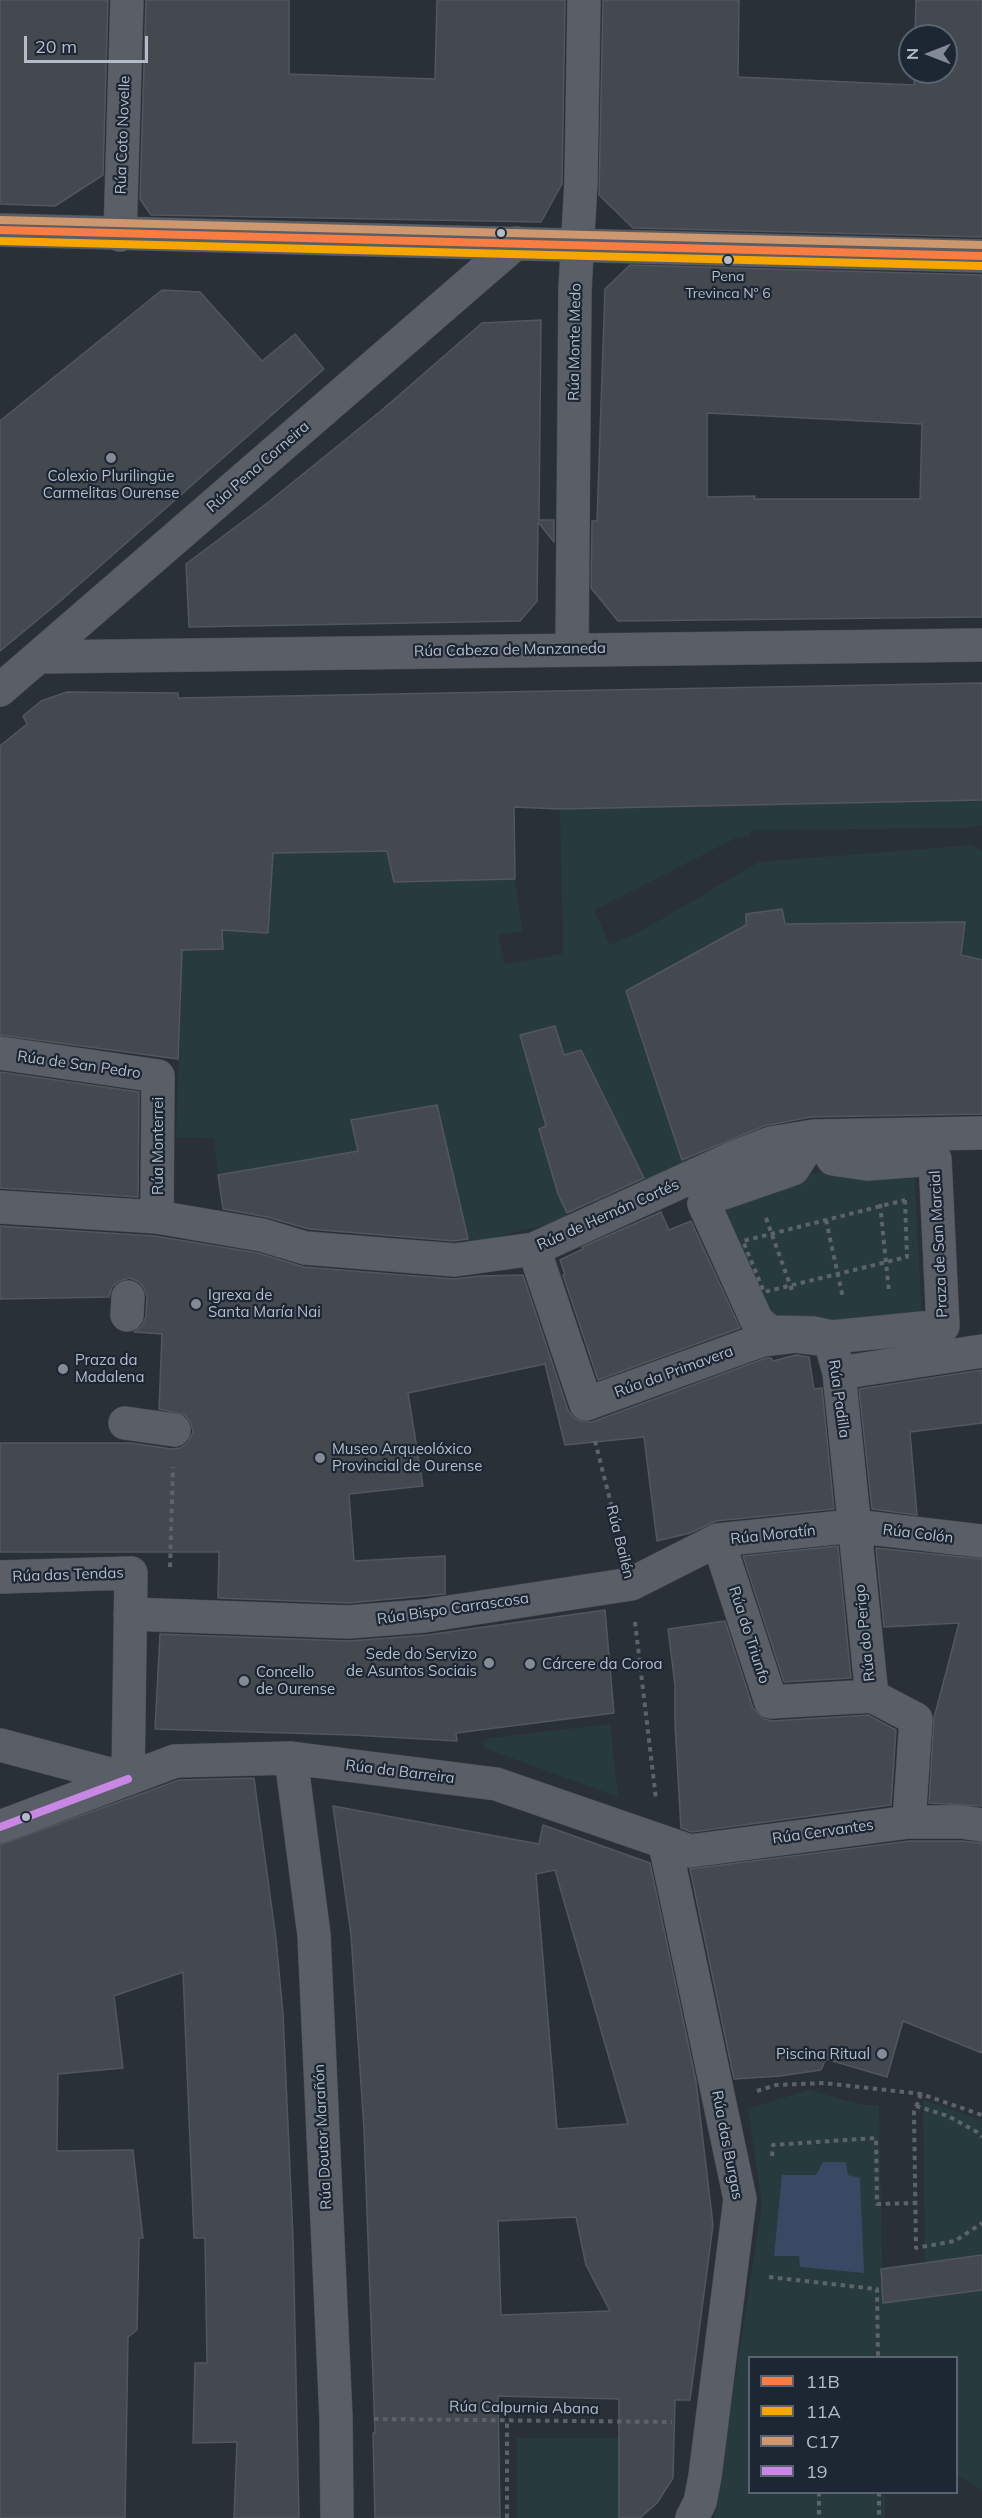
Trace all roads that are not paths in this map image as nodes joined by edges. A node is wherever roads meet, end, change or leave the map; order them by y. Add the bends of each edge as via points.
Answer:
1 (127, 0) edge
2 (584, 0) edge
3 (0, 230) edge
4 (120, 235) junction
5 (516, 243) junction
6 (578, 245) junction
7 (982, 256) edge
8 (982, 645) edge
9 (572, 649) junction
10 (39, 657) junction
11 (0, 690) edge
12 (0, 1053) edge
13 (158, 1076) joint
14 (982, 1133) edge
15 (817, 1137) junction
16 (0, 1208) edge
17 (157, 1217) junction
18 (534, 1249) junction
19 (762, 1340) joint
20 (982, 1351) edge
21 (839, 1373) junction
22 (125, 1423) dead end
23 (174, 1430) road end
24 (853, 1526) junction
25 (718, 1540) junction
26 (982, 1541) edge
27 (0, 1577) edge
28 (631, 1584) joint
29 (130, 1614) junction
30 (872, 1696) junction
31 (0, 1745) edge
32 (291, 1758) junction
33 (128, 1779) junction
34 (909, 1821) junction
35 (982, 1825) edge
36 (0, 1827) edge
37 (665, 1844) junction
38 (338, 2518) edge
39 (692, 2518) edge

1 - 4 street, Rúa Coto Novelle
2 - 6 street, Rúa Monte Medo
3 - 4 street
4 - 5 street
5 - 6 street
5 - 10 street, Rúa Pena Corneira
6 - 7 street
6 - 9 street, Rúa Monte Medo
8 - 9 street, Rúa Cabeza de Manzaneda
9 - 10 street, Rúa Cabeza de Manzaneda
10 - 11 street, Rúa Pena Corneira
12 - 13 street, Rúa de San Pedro
13 - 17 street, Rúa Monterrei
14 - 15 street, Rúa de Hernán Cortés
15 - 15 street, Praza de San Marcial via 833,1160 867,1164 935,1160 943,1326 832,1337 770,1332 757,1321 704,1204 710,1198 793,1169
15 - 18 street, Rúa de Hernán Cortés via 771,1143 744,1153
16 - 17 street, Rúa de Hernán Cortés
17 - 18 street, Rúa de Hernán Cortés via 262,1235 316,1249 455,1260
18 - 19 street, Rúa da Primavera via 586,1404
19 - 21 street, Rúa Padilla via 795,1336 830,1340
20 - 21 street
21 - 24 street, Rúa Padilla
22 - 23 street
24 - 25 street, Rúa Moratín
24 - 26 street, Rúa Colón
24 - 30 street, Rúa do Perigo
25 - 28 street, Rúa Moratín
25 - 30 street, Rúa do Triunfo via 771,1702
27 - 29 street, Rúa das Tendas via 131,1573
28 - 29 street, Rúa Bispo Carrascosa via 424,1616 348,1622
29 - 33 street
30 - 34 street, Rúa do Perigo via 916,1719
31 - 33 street
32 - 33 street, Rúa da Barreira via 175,1761
32 - 37 street, Rúa da Barreira via 496,1784
32 - 38 street, Rúa Doutor Marañón via 314,1935
33 - 36 street, Rúa da Barreira
34 - 35 street, Rúa Cervantes
34 - 37 street, Rúa Cervantes via 690,1851
37 - 39 street, Rúa das Burgas via 740,2199 702,2493

